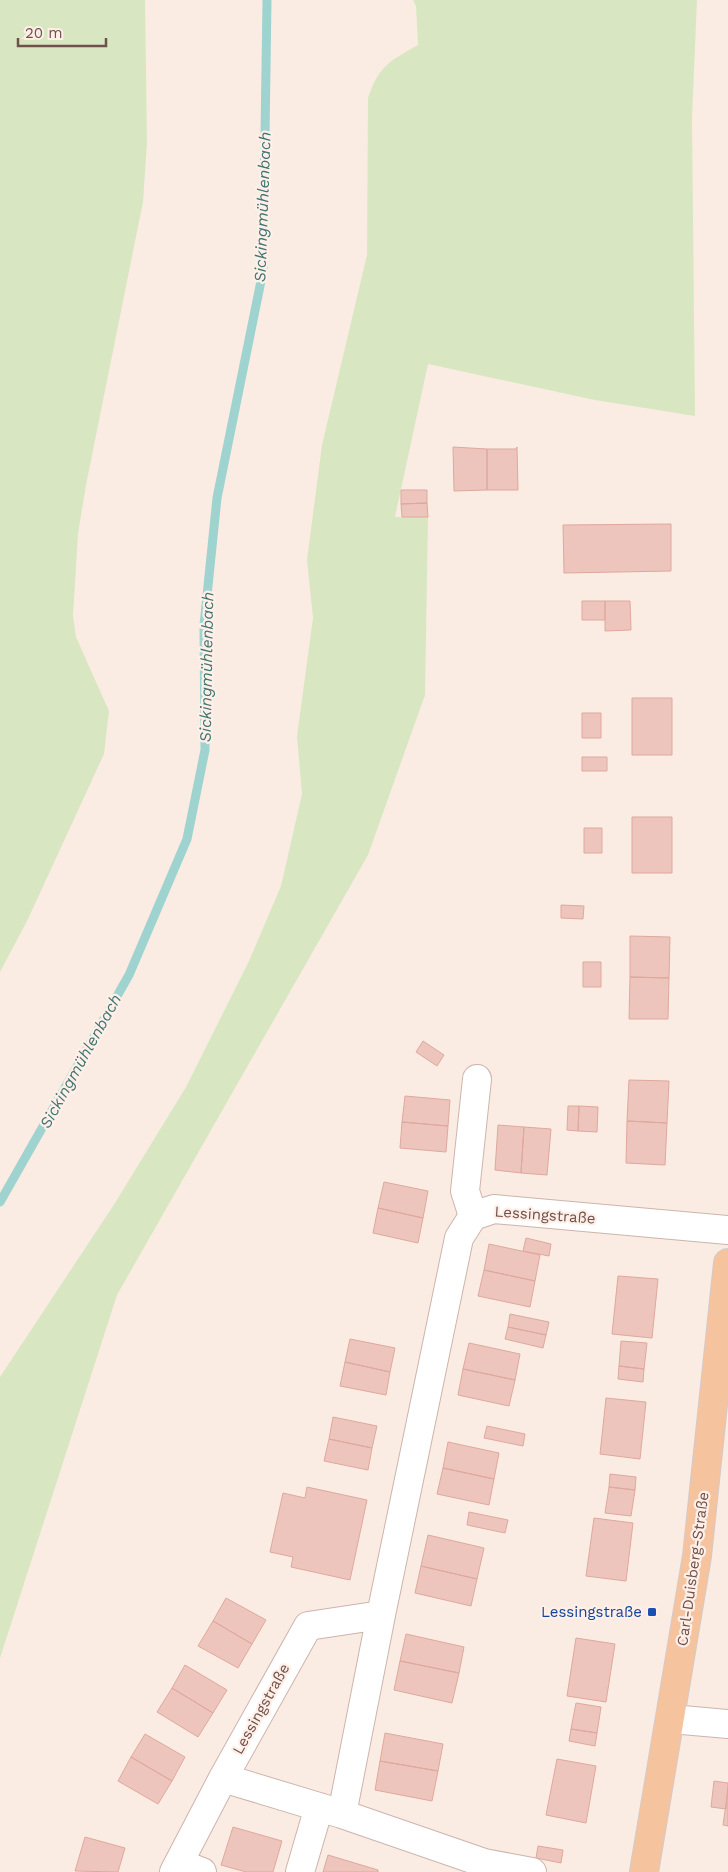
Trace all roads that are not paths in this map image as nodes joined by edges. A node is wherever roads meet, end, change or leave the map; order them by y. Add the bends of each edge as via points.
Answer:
1 (477, 1079) dead end
2 (473, 1216) junction
3 (728, 1230) edge
4 (728, 1263) edge
5 (720, 1427) edge
6 (381, 1615) junction
7 (671, 1719) junction
8 (728, 1724) edge
9 (223, 1778) junction
10 (330, 1811) junction
11 (185, 1869) edge
12 (300, 1872) edge
13 (532, 1872) edge
14 (644, 1872) edge

1 - 2 street via 465,1191
2 - 3 street, Lessingstraße via 494,1209
2 - 6 street, Lessingstraße via 459,1238
4 - 5 main road, Carl-Duisberg-Straße
5 - 7 main road, Carl-Duisberg-Straße
6 - 9 street, Lessingstraße via 308,1626
6 - 10 street, Lessingstraße
7 - 8 street
7 - 14 main road, Carl-Duisberg-Straße
9 - 10 street
9 - 11 street, Lessingstraße
10 - 12 street, Lessingstraße
10 - 13 street via 484,1862

